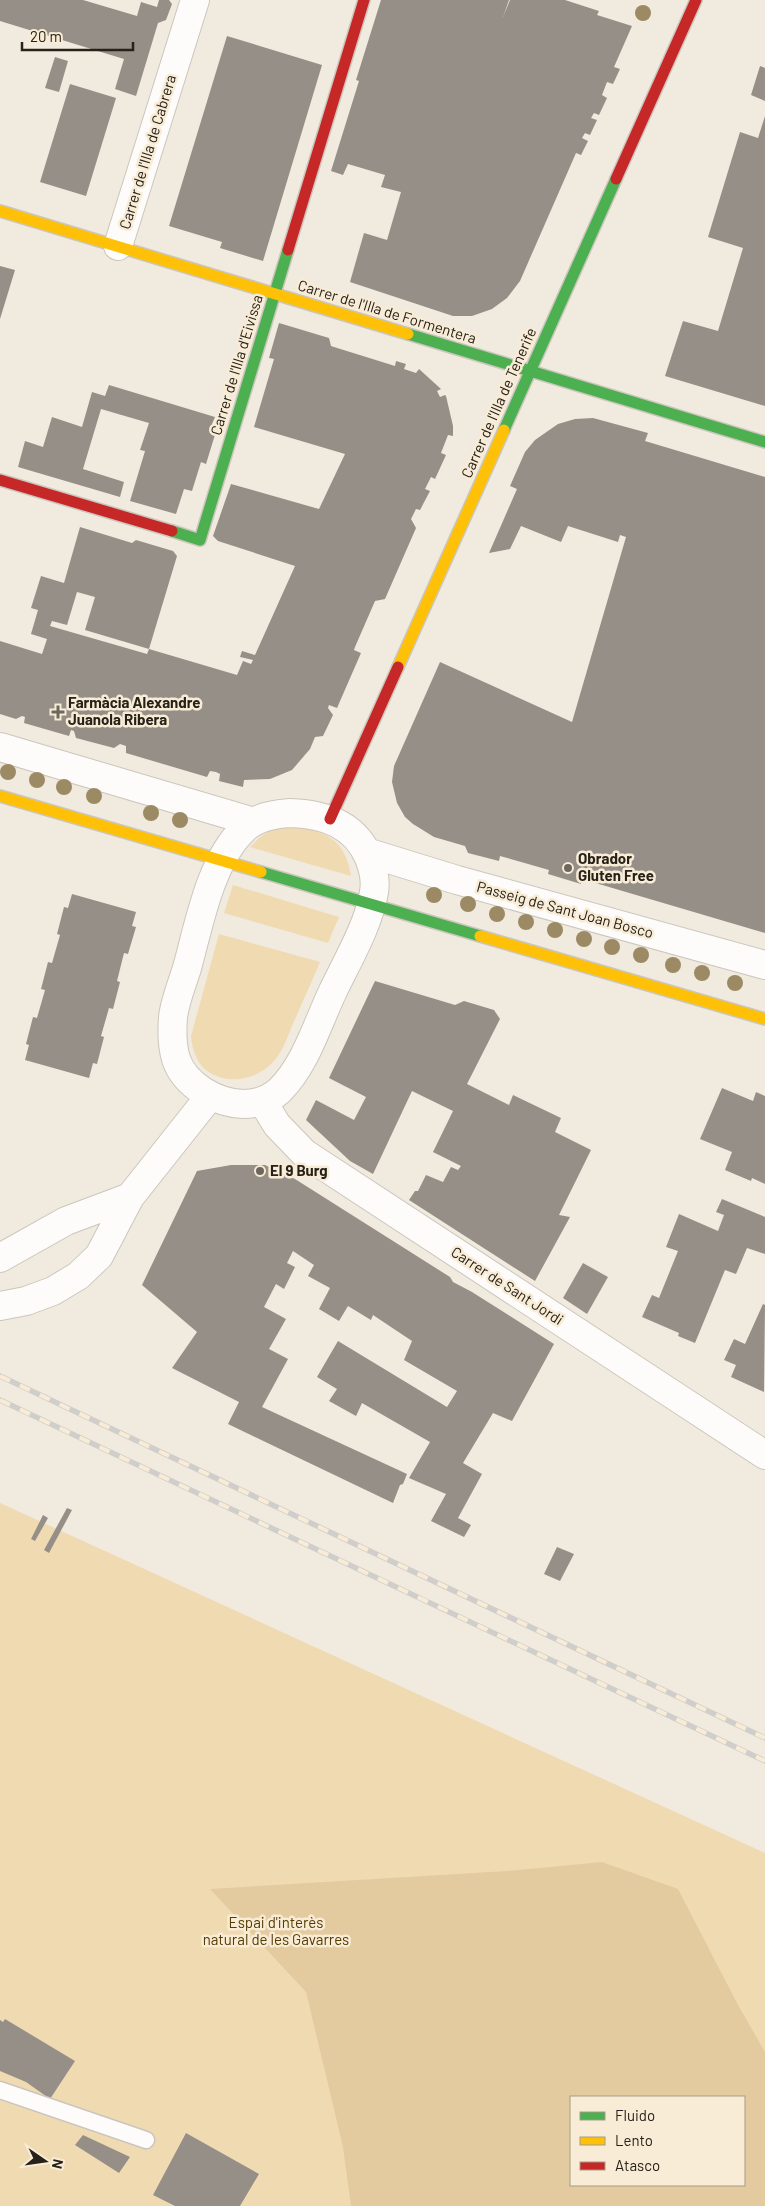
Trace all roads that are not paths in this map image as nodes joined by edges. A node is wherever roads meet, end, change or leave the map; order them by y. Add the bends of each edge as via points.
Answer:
1 (196, 0) edge
2 (364, 0) edge
3 (696, 0) edge
4 (0, 211) edge
5 (118, 246) junction
6 (274, 293) junction
7 (530, 371) junction
8 (765, 442) edge
9 (0, 480) edge
10 (0, 747) edge
11 (0, 796) edge
12 (330, 819) junction
13 (254, 822) junction
14 (366, 852) junction
15 (221, 860) junction
16 (372, 904) junction
17 (765, 966) edge
18 (765, 1019) edge
19 (210, 1096) junction
20 (263, 1102) junction
21 (130, 1197) junction
22 (0, 1258) edge
23 (0, 1306) edge
24 (765, 1455) edge
25 (0, 2090) edge
26 (146, 2140) dead end

1 - 5 street, Carrer de l'Illa de Cabrera
2 - 6 street, Carrer de l'Illa d'Eivissa
3 - 7 street, Carrer de l'Illa de Tenerife
4 - 5 street, Carrer de l'Illa de Formentera
5 - 6 street, Carrer de l'Illa de Formentera
6 - 7 street, Carrer de l'Illa de Formentera
6 - 9 street, Carrer de l'Illa d'Eivissa via 200,540
7 - 8 street, Carrer de l'Illa de Formentera
7 - 12 street, Carrer de l'Illa de Tenerife
10 - 13 street
11 - 15 street
12 - 13 street via 308,813 290,813 272,814
12 - 14 street via 346,827
13 - 15 street via 234,839
14 - 16 street via 372,867
14 - 17 street, Passeig de Sant Joan Bosco
15 - 16 street
15 - 19 street via 173,1016 172,1038 176,1059 183,1074
16 - 18 street
16 - 20 street via 298,1067 279,1092
19 - 20 street via 228,1103
19 - 21 street
20 - 24 street, Carrer de Sant Jordi via 277,1125 304,1153
21 - 22 street via 66,1221
21 - 23 street via 99,1256 78,1276 26,1301
25 - 26 lane

